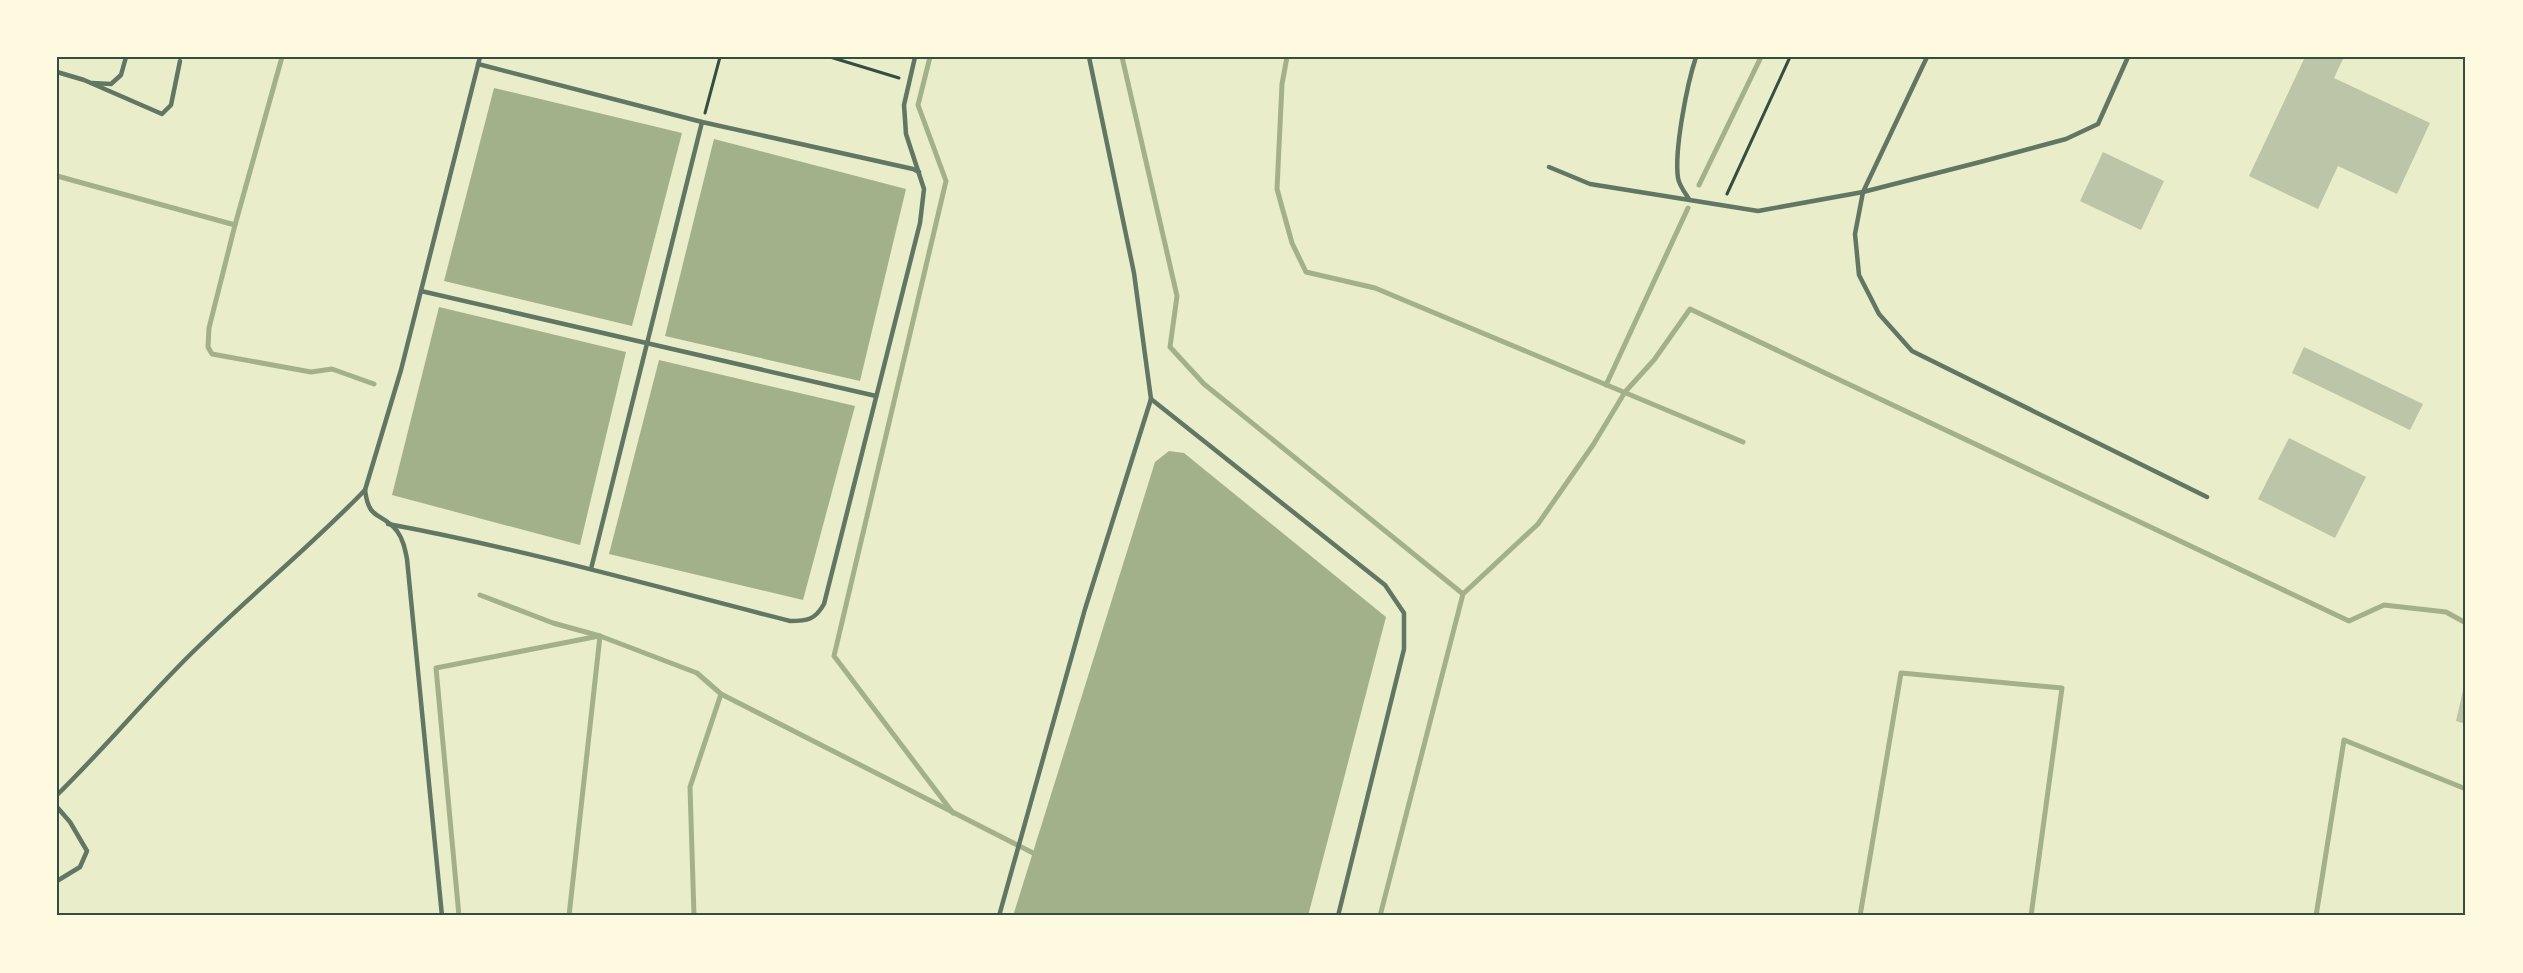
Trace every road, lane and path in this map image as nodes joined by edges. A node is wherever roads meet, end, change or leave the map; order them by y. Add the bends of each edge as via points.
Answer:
1 (126, 57) edge
2 (480, 57) edge
3 (720, 57) edge
4 (830, 57) edge
5 (915, 57) edge
6 (1089, 57) edge
7 (1696, 57) edge
8 (1790, 57) edge
9 (1927, 57) edge
10 (2128, 57) edge
11 (180, 61) dead end
12 (478, 64) junction
13 (57, 72) edge
14 (909, 81) junction
15 (90, 82) junction
16 (702, 122) junction
17 (1549, 167) dead end
18 (919, 172) junction
19 (1863, 192) junction
20 (1689, 199) junction
21 (1721, 206) junction
22 (421, 291) junction
23 (647, 343) junction
24 (876, 396) junction
25 (1151, 399) junction
26 (365, 490) junction
27 (2207, 496) dead end
28 (388, 524) junction
29 (591, 569) junction
30 (57, 795) edge
31 (57, 807) edge
32 (57, 881) edge
33 (442, 916) edge
34 (999, 916) edge
35 (1338, 916) edge

1 - 15 lane via 121,75 111,84
2 - 12 lane
3 - 16 path
4 - 14 path
5 - 14 lane
6 - 25 lane via 1134,273
7 - 20 lane via 1677,163 1678,181
8 - 21 path
9 - 19 lane
10 - 19 lane via 2098,124 2066,139
11 - 15 lane via 171,105 162,114
12 - 16 lane
12 - 22 lane
13 - 15 lane
14 - 18 lane via 904,105 906,134
16 - 18 lane
16 - 23 lane
17 - 20 lane via 1590,184
18 - 24 lane via 924,189 920,223
19 - 21 lane via 1758,211
19 - 27 lane via 1855,234 1859,274 1879,314 1912,351
20 - 21 lane
22 - 23 lane
22 - 26 lane
23 - 24 lane
23 - 29 lane
24 - 29 lane via 824,604 809,621 790,621
25 - 34 lane via 1085,609
25 - 35 lane via 1384,585 1404,613 1404,649
26 - 28 lane via 367,506
26 - 30 lane via 322,535 199,646
28 - 29 lane
28 - 33 lane via 404,544 407,559
31 - 32 lane via 87,851 80,867

